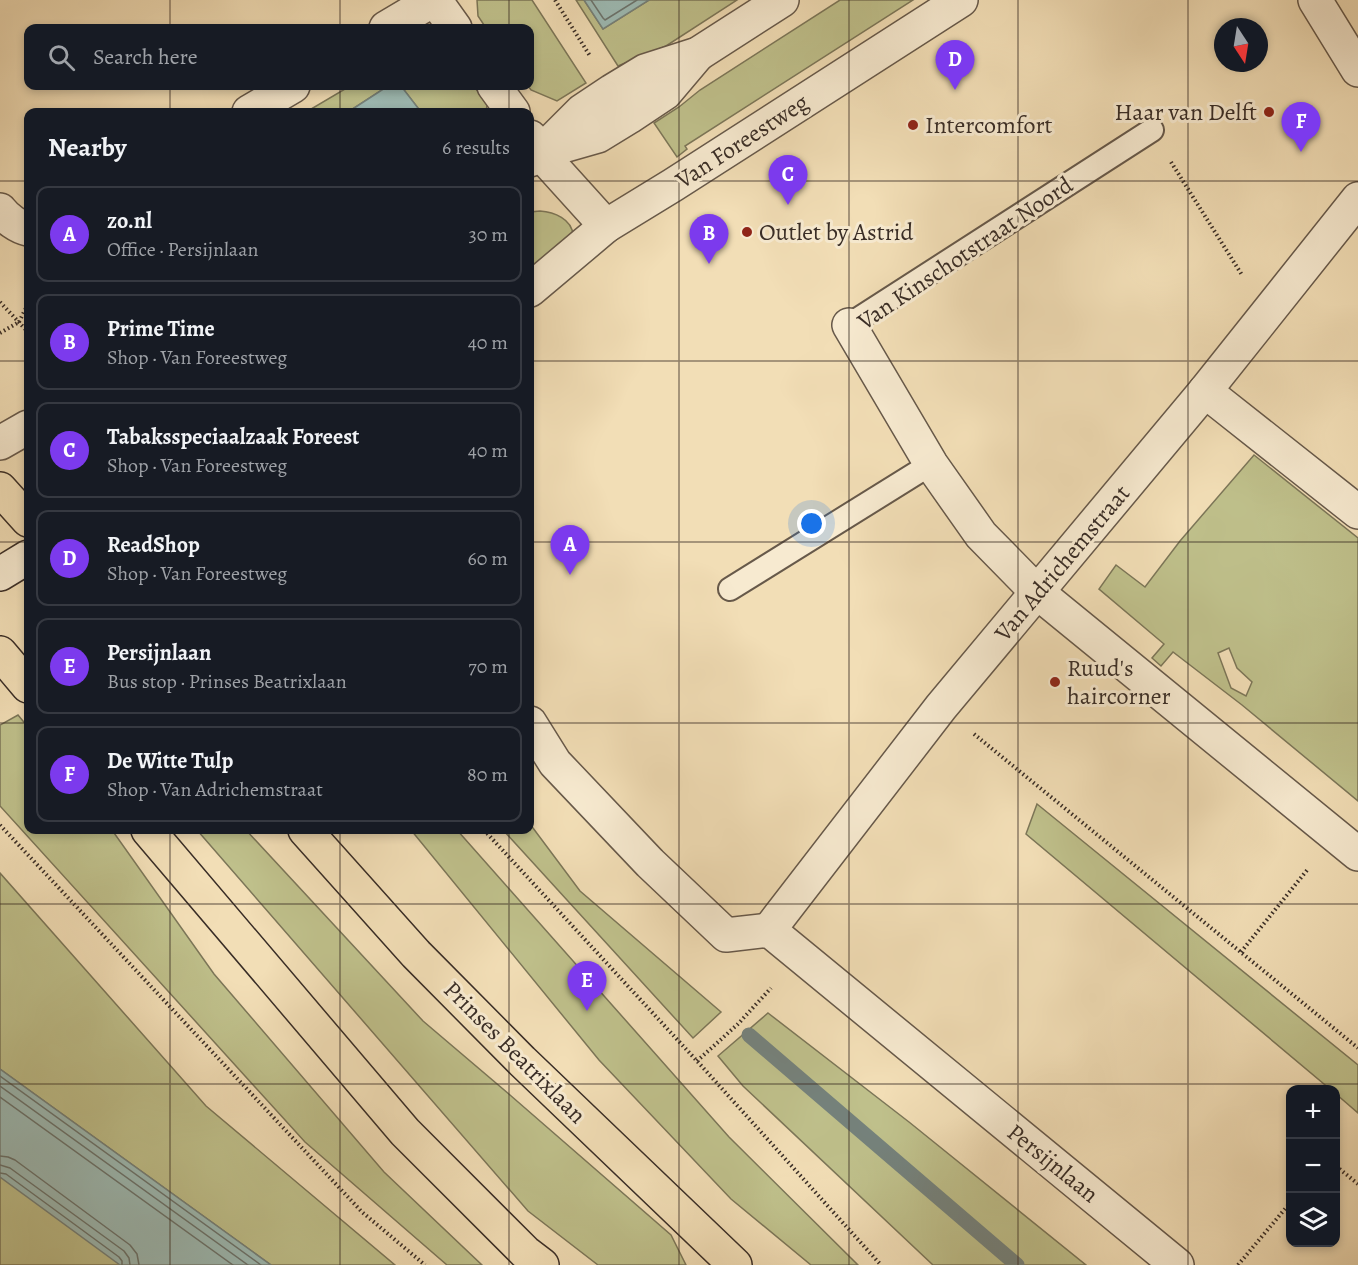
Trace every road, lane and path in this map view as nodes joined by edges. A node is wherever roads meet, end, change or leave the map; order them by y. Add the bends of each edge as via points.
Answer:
1 (434, 0) edge
2 (782, 0) edge
3 (961, 0) edge
4 (1315, 0) edge
5 (393, 24) edge
6 (451, 24) edge
7 (1358, 70) edge
8 (286, 90) edge
9 (497, 90) edge
10 (256, 108) edge
11 (510, 108) edge
12 (1152, 130) joint
13 (534, 149) edge
14 (534, 151) edge
15 (1358, 199) edge
16 (0, 210) edge
17 (606, 226) junction
18 (24, 228) edge
19 (534, 287) edge
20 (0, 302) edge
21 (24, 312) edge
22 (1267, 313) junction
23 (19, 322) junction
24 (849, 325) joint
25 (24, 328) edge
26 (0, 333) edge
27 (1205, 391) junction
28 (24, 429) edge
29 (0, 443) edge
30 (931, 464) junction
31 (0, 489) edge
32 (1358, 512) edge
33 (24, 515) edge
34 (24, 559) edge
35 (0, 574) edge
36 (730, 590) dead end
37 (1037, 592) junction
38 (0, 653) edge
39 (24, 681) edge
40 (941, 707) junction
41 (534, 729) edge
42 (0, 825) edge
43 (151, 834) edge
44 (309, 834) edge
45 (488, 834) edge
46 (1346, 845) edge
47 (769, 930) junction
48 (1241, 952) junction
49 (800, 956) junction
50 (1358, 1048) edge
51 (697, 1061) junction
52 (1340, 1170) edge
53 (1358, 1184) edge
54 (1286, 1208) edge
55 (425, 1265) edge
56 (542, 1265) edge
57 (735, 1265) edge
58 (881, 1265) edge
59 (1177, 1265) edge
60 (1238, 1265) edge

1 - 5 street
1 - 6 street
2 - 13 street via 698,54 645,71 582,111
3 - 17 street, Van Foreestweg
4 - 7 street
8 - 10 street
9 - 11 street
12 - 22 path
12 - 24 lane, Van Kinschotstraat Noord
14 - 17 street
15 - 22 street, Van Adrichemstraat
16 - 18 street
17 - 19 street, Van Foreestweg
20 - 23 path
21 - 23 path
22 - 27 street, Van Adrichemstraat
23 - 25 path
23 - 26 path
24 - 30 street, Van Kinschotstraat Noord
27 - 32 street
27 - 37 street, Van Adrichemstraat
28 - 29 street
30 - 36 lane
30 - 37 street, Van Kinschotstraat Noord via 981,535
31 - 33 main road
34 - 35 street
37 - 40 street, Van Adrichemstraat
37 - 46 street, Van Kinschotstraat Noord
38 - 39 main road
40 - 47 street, Van Adrichemstraat
40 - 48 path
41 - 47 street via 555,763 650,863 726,935
42 - 55 path via 362,1212
43 - 56 main road via 405,1132
44 - 57 main road, Prinses Beatrixlaan via 416,954 489,1028
45 - 51 path
46 - 48 path
47 - 49 street, Persijnlaan
48 - 50 path
49 - 51 path via 738,1024
49 - 59 street, Persijnlaan
51 - 58 path
52 - 53 path
54 - 60 path

